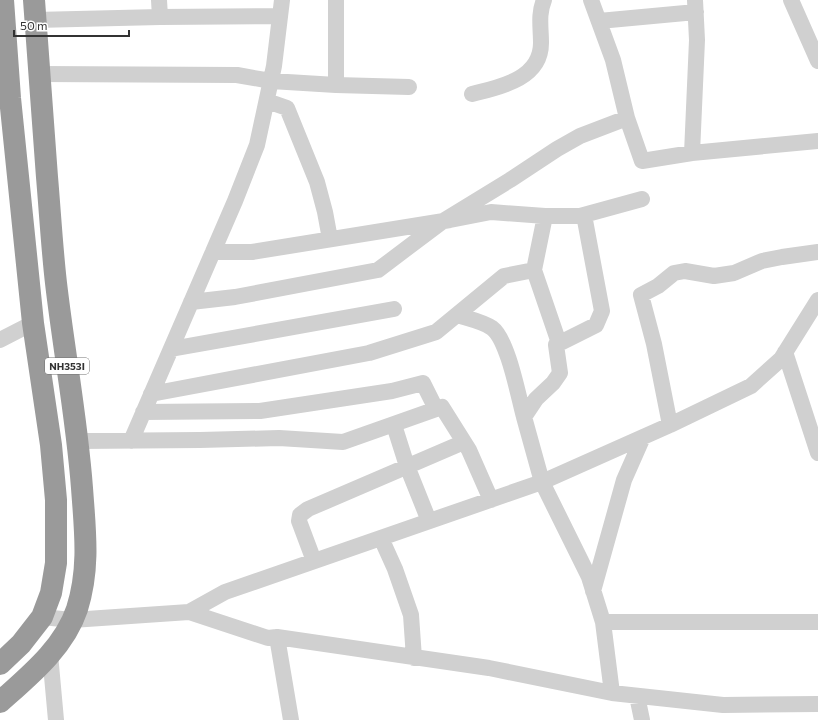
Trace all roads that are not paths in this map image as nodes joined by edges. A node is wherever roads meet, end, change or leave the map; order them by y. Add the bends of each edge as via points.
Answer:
1 (3, 0) edge
2 (159, 0) edge
3 (282, 0) edge
4 (336, 0) edge
5 (544, 0) edge
6 (591, 0) edge
7 (791, 0) edge
8 (695, 6) edge
9 (35, 10) edge
10 (280, 16) junction
11 (160, 17) junction
12 (599, 21) junction
13 (818, 61) edge
14 (40, 74) junction
15 (271, 81) junction
16 (336, 86) junction
17 (409, 87) dead end
18 (472, 94) dead end
19 (5, 98) edge
20 (267, 101) junction
21 (627, 118) junction
22 (818, 141) edge
23 (692, 153) junction
24 (642, 198) dead end
25 (584, 215) junction
26 (545, 216) junction
27 (443, 221) junction
28 (330, 239) junction
29 (213, 252) junction
30 (818, 252) edge
31 (534, 270) junction
32 (818, 300) edge
33 (191, 302) junction
34 (394, 310) dead end
35 (457, 315) junction
36 (33, 323) junction
37 (0, 340) edge
38 (559, 343) junction
39 (171, 349) junction
40 (785, 352) junction
41 (151, 394) junction
42 (436, 409) junction
43 (143, 412) junction
44 (524, 417) junction
45 (394, 425) junction
46 (670, 425) junction
47 (643, 437) junction
48 (78, 441) junction
49 (131, 441) junction
50 (464, 442) junction
51 (818, 453) edge
52 (407, 466) junction
53 (542, 482) junction
54 (491, 500) junction
55 (429, 522) junction
56 (381, 538) junction
57 (314, 561) junction
58 (593, 591) junction
59 (189, 612) junction
60 (42, 617) junction
61 (72, 620) junction
62 (602, 622) junction
63 (818, 622) edge
64 (277, 637) junction
65 (50, 654) junction
66 (414, 658) junction
67 (0, 664) edge
68 (612, 693) junction
69 (637, 696) junction
70 (0, 702) edge
71 (818, 704) edge
72 (56, 720) edge
73 (291, 720) edge
74 (642, 720) edge

1 - 19 highway, NH353I
2 - 11 street
3 - 10 street
4 - 16 street
5 - 18 street via 540,19 540,56 534,67 523,77
6 - 12 street
7 - 13 street
8 - 12 street
8 - 23 street via 697,40
9 - 11 street
9 - 14 highway, NH353I
10 - 11 street
10 - 15 street
12 - 21 street via 613,60
14 - 15 street via 237,75
14 - 48 highway, NH353I via 54,262
15 - 16 street
15 - 20 street
16 - 17 street
19 - 36 highway, NH353I
20 - 28 street via 287,108 317,182
20 - 29 street via 257,145
21 - 23 street via 642,161
21 - 27 street via 580,136
22 - 23 street
24 - 25 street
25 - 26 street
25 - 38 street via 602,311 596,325
26 - 27 street via 491,212
26 - 31 street
27 - 28 street
27 - 33 street via 378,270 235,297
28 - 29 street via 252,252
29 - 33 street
30 - 46 street via 762,261 734,273 714,276 685,271 674,273 641,295 654,344
31 - 35 street via 504,276
31 - 38 street
32 - 40 street
33 - 39 street
34 - 39 street
35 - 41 street via 436,332 370,353
35 - 44 street via 490,326 499,334
36 - 37 street
36 - 60 highway, NH353I via 52,445 56,500 56,563 51,593
38 - 44 street via 556,345 560,373 536,399
39 - 41 street
40 - 46 street via 781,359 751,386
40 - 51 street
41 - 43 street
42 - 43 street via 423,383 392,391 260,411
42 - 45 street
42 - 50 street via 442,407
43 - 49 street
44 - 53 street
45 - 49 street via 343,442 280,438
45 - 52 street
46 - 47 street
47 - 53 street
47 - 58 street via 624,480
48 - 49 street
48 - 61 highway, NH353I via 87,544 82,587
50 - 52 street
50 - 54 street
52 - 55 street
52 - 57 street via 300,514
53 - 54 street
53 - 58 street via 589,577
54 - 55 street
55 - 56 street
56 - 57 street
56 - 66 street via 411,615
57 - 59 street via 225,592
58 - 62 street
59 - 61 street
59 - 64 street via 268,638
60 - 61 street
60 - 67 highway, NH353I via 21,644
61 - 65 highway, NH353I
62 - 63 street
62 - 68 street
64 - 66 street
64 - 73 street
65 - 70 highway, NH353I
65 - 72 street
66 - 68 street via 489,668
68 - 69 street
69 - 71 street via 723,705
69 - 74 street

